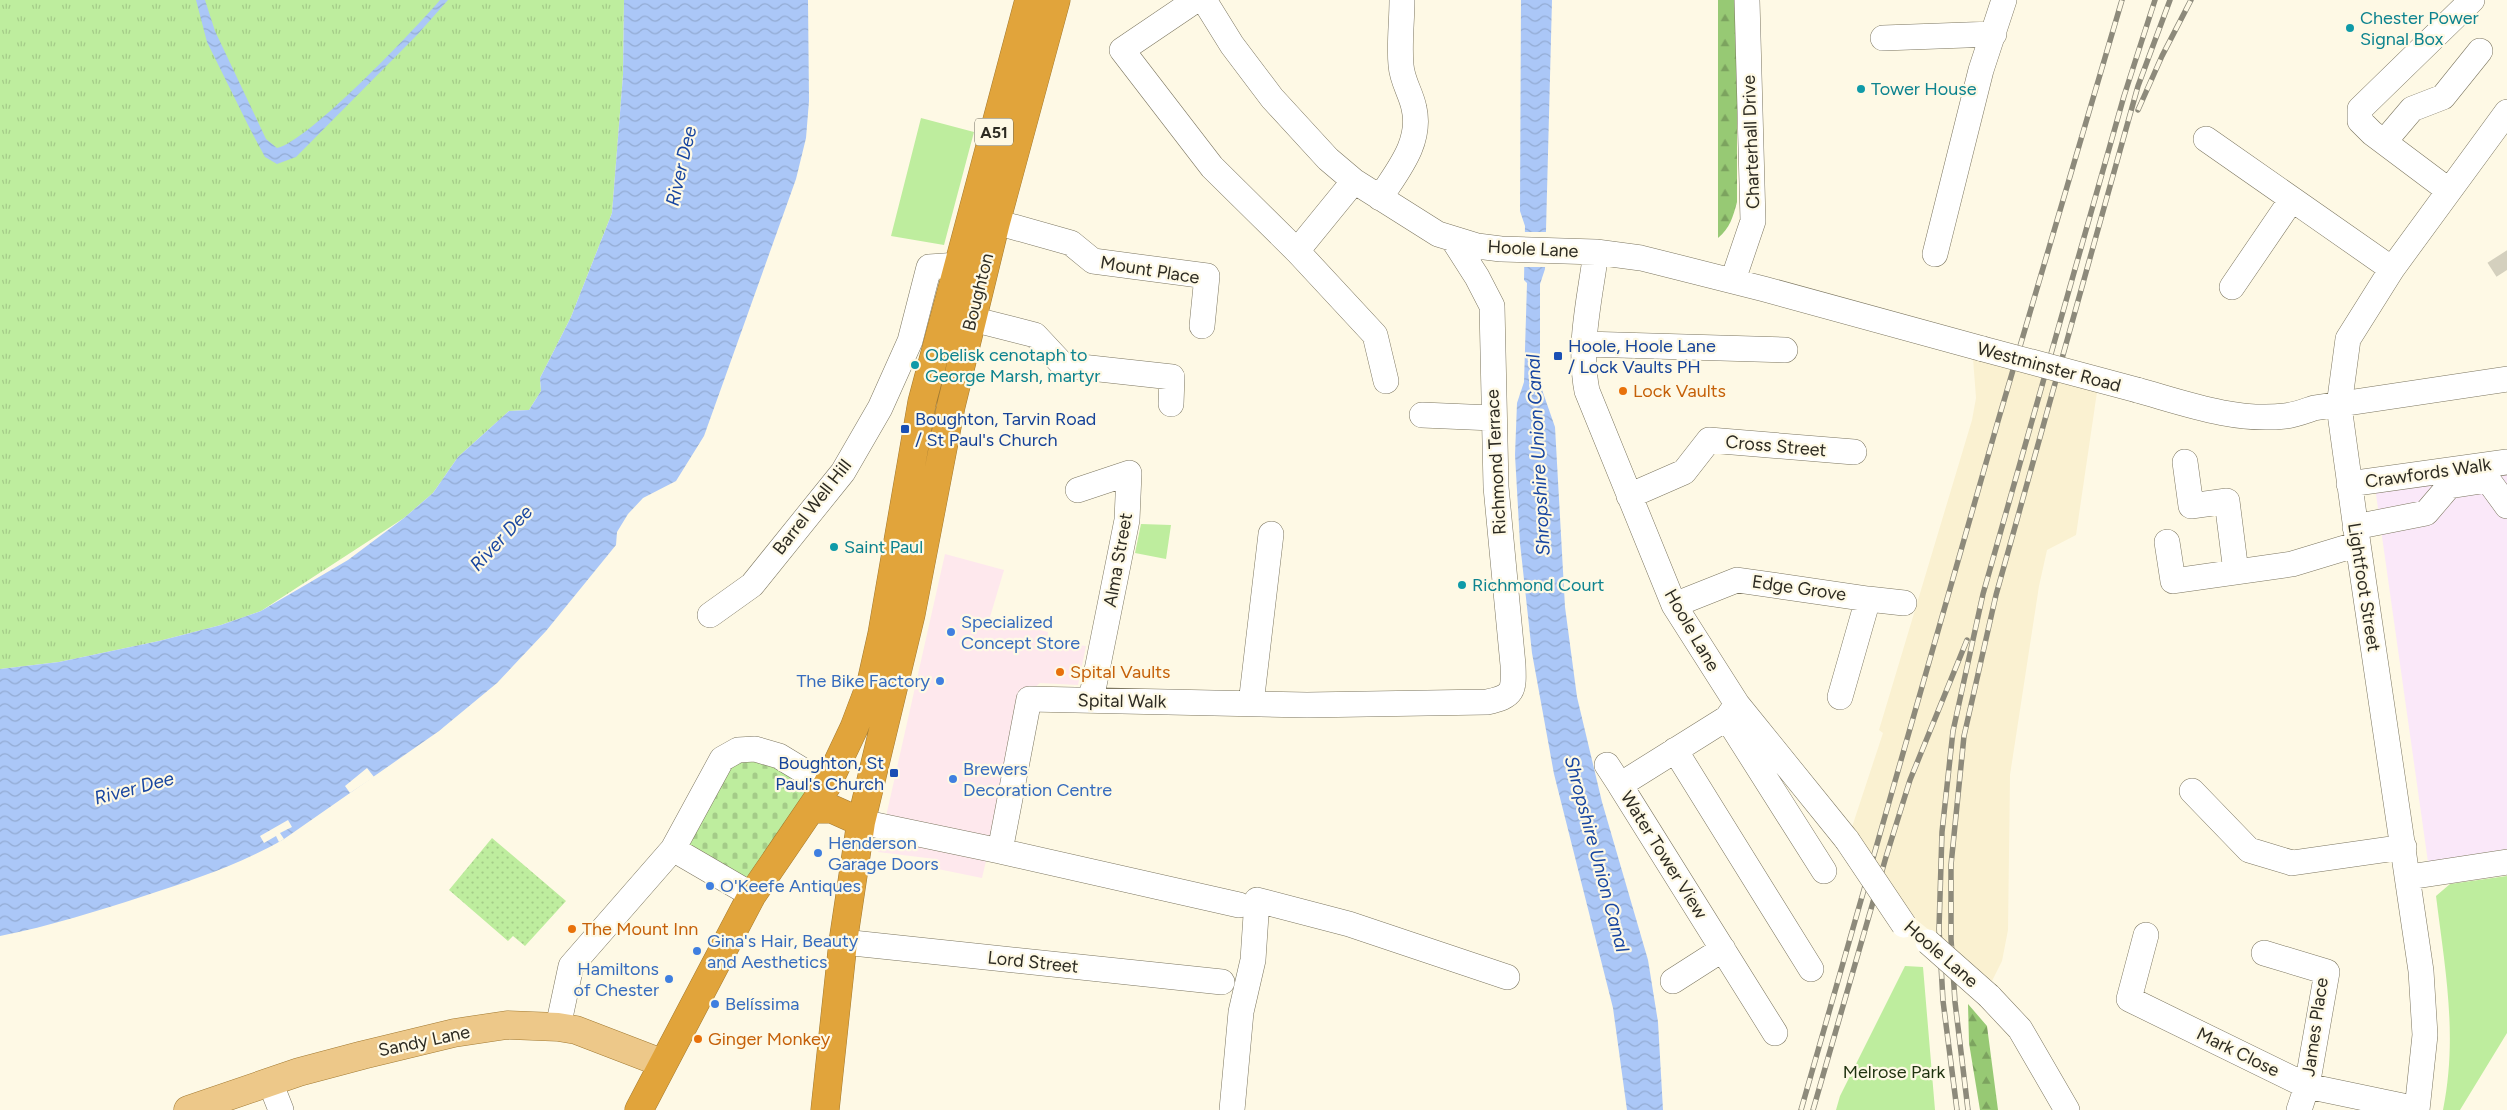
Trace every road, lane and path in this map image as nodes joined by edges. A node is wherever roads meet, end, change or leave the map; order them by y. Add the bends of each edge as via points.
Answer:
1 (1029, 0) edge
2 (1056, 0) edge
3 (1196, 0) edge
4 (1204, 0) edge
5 (1402, 0) edge
6 (1747, 0) edge
7 (2004, 0) edge
8 (2472, 0) edge
9 (1994, 34) junction
10 (1883, 38) dead end
11 (2480, 51) dead end
12 (2507, 112) edge
13 (2206, 139) dead end
14 (2384, 142) junction
15 (1354, 181) junction
16 (2448, 190) junction
17 (1380, 198) junction
18 (2292, 199) junction
19 (996, 222) junction
20 (1454, 241) junction
21 (1297, 251) junction
22 (1596, 252) junction
23 (1935, 254) dead end
24 (959, 264) junction
25 (2392, 269) junction
26 (1733, 280) junction
27 (2232, 287) dead end
28 (972, 319) junction
29 (1202, 326) dead end
30 (1584, 344) junction
31 (1785, 350) dead end
32 (2507, 379) edge
33 (1386, 381) dead end
34 (1171, 404) dead end
35 (2339, 406) junction
36 (1422, 415) dead end
37 (1493, 418) junction
38 (1854, 452) dead end
39 (2185, 462) dead end
40 (2507, 462) edge
41 (2349, 484) junction
42 (1078, 490) dead end
43 (1629, 496) junction
44 (2507, 506) edge
45 (1271, 534) dead end
46 (2356, 536) junction
47 (2167, 542) dead end
48 (2236, 572) junction
49 (1868, 599) junction
50 (1904, 604) dead end
51 (1674, 605) junction
52 (710, 615) dead end
53 (1510, 693) joint
54 (1840, 697) dead end
55 (1091, 700) junction
56 (1251, 704) junction
57 (1732, 711) junction
58 (1675, 750) junction
59 (827, 785) junction
60 (2192, 791) dead end
61 (812, 809) junction
62 (862, 822) junction
63 (2404, 847) junction
64 (673, 849) junction
65 (1000, 851) junction
66 (2507, 862) edge
67 (1824, 871) dead end
68 (2409, 878) junction
69 (752, 896) junction
70 (1239, 905) dead end
71 (2146, 935) dead end
72 (843, 942) junction
73 (1723, 949) junction
74 (2264, 953) dead end
75 (1811, 969) dead end
76 (1507, 977) dead end
77 (1673, 981) dead end
78 (1222, 982) dead end
79 (558, 1027) junction
80 (1776, 1033) dead end
81 (662, 1063) junction
82 (270, 1082) junction
83 (2307, 1086) junction
84 (2417, 1109) edge
85 (188, 1110) edge
86 (281, 1110) edge
87 (638, 1110) edge
88 (825, 1110) edge
89 (1232, 1110) edge
90 (2067, 1110) edge
91 (2298, 1110) edge

1 - 24 highway, Boughton / A51
2 - 19 highway, Boughton / A51
3 - 21 street via 1122,50 1212,167
4 - 15 street, Hoole Lane via 1232,45 1272,98
5 - 17 street via 1400,64 1414,107 1416,132 1402,164
6 - 26 street, Charterhall Drive via 1753,221
7 - 9 street
8 - 14 street via 2360,109 2360,121
9 - 10 street
9 - 23 street via 1981,70
11 - 14 street via 2443,97 2412,110
12 - 16 street, Lightfoot Street
13 - 18 street
14 - 16 street
15 - 17 street, Hoole Lane
15 - 21 street
16 - 25 street, Lightfoot Street
17 - 20 street, Hoole Lane via 1416,222
18 - 25 street
18 - 27 street
19 - 28 highway, Boughton / A51
19 - 29 street, Mount Place via 1071,243 1093,262 1207,276
20 - 22 street, Hoole Lane via 1508,249
20 - 37 street, Richmond Terrace via 1478,277 1492,306
21 - 33 street via 1375,335
22 - 26 street, Westminster Road via 1641,258
22 - 30 street, Hoole Lane
24 - 52 street, Barrel Well Hill via 930,267 910,341 880,408 843,472 752,585
24 - 59 highway, Boughton / A51 via 922,402 882,634 870,683 854,728
25 - 35 street, Lightfoot Street via 2348,339
26 - 35 street, Westminster Road, bridge via 2234,415 2265,418
28 - 34 street via 1035,335 1063,365 1172,377
28 - 62 highway, Boughton / A51
30 - 31 street
30 - 43 street, Hoole Lane via 1583,368 1587,391
32 - 35 street, Westminster Road
35 - 41 street, Lightfoot Street
36 - 37 street
37 - 53 street, Richmond Terrace via 1499,524 1513,664 1514,687
38 - 43 street, Cross Street via 1709,440 1684,472
39 - 48 street via 2191,506 2227,501
40 - 41 street, Crawfords Walk
41 - 46 street, Lightfoot Street
42 - 55 street, Alma Street via 1129,473 1127,520
43 - 51 street, Hoole Lane
44 - 46 street via 2488,480 2449,486 2426,513
45 - 56 street
46 - 48 street via 2292,564
46 - 63 street, Lightfoot Street
47 - 48 street via 2173,581
49 - 50 street, Edge Grove
49 - 51 street, Edge Grove via 1737,580
49 - 54 street, Edge Grove
51 - 57 street, Hoole Lane
53 - 56 street, Spital Walk via 1487,702
55 - 56 street, Spital Walk
55 - 65 street, Spital Walk via 1029,699
57 - 58 street, Water Tower View
57 - 67 street, Hoole Lane
57 - 90 street, Hoole Lane, bridge via 1848,840 1904,925 1989,996 2020,1029
58 - 73 street, Water Tower View via 1613,775
58 - 75 street
59 - 61 highway, Boughton / A51
59 - 64 street via 779,756 755,749 738,750 722,759
60 - 63 street via 2249,850 2292,863
61 - 62 highway via 832,809
61 - 69 highway, A51
62 - 65 street
62 - 72 highway, A51
63 - 68 street, Lightfoot Street
64 - 69 street
64 - 79 street via 571,966
65 - 70 street
66 - 68 street
68 - 84 street, Lightfoot Street via 2421,971 2425,1035
69 - 81 highway, A51
71 - 83 street, Mark Close via 2129,999
72 - 78 street, Lord Street
72 - 88 highway, A51
73 - 77 street
73 - 80 street, Water Tower View
74 - 83 street, James Place via 2327,972
76 - 89 street via 1349,924 1257,900 1253,960 1241,1012
79 - 81 main road, Sandy Lane via 594,1036
79 - 82 main road, Sandy Lane via 507,1026 454,1033
81 - 87 highway, A51
82 - 85 main road, Sandy Lane
82 - 86 street
83 - 84 street, Mark Close
83 - 91 street

